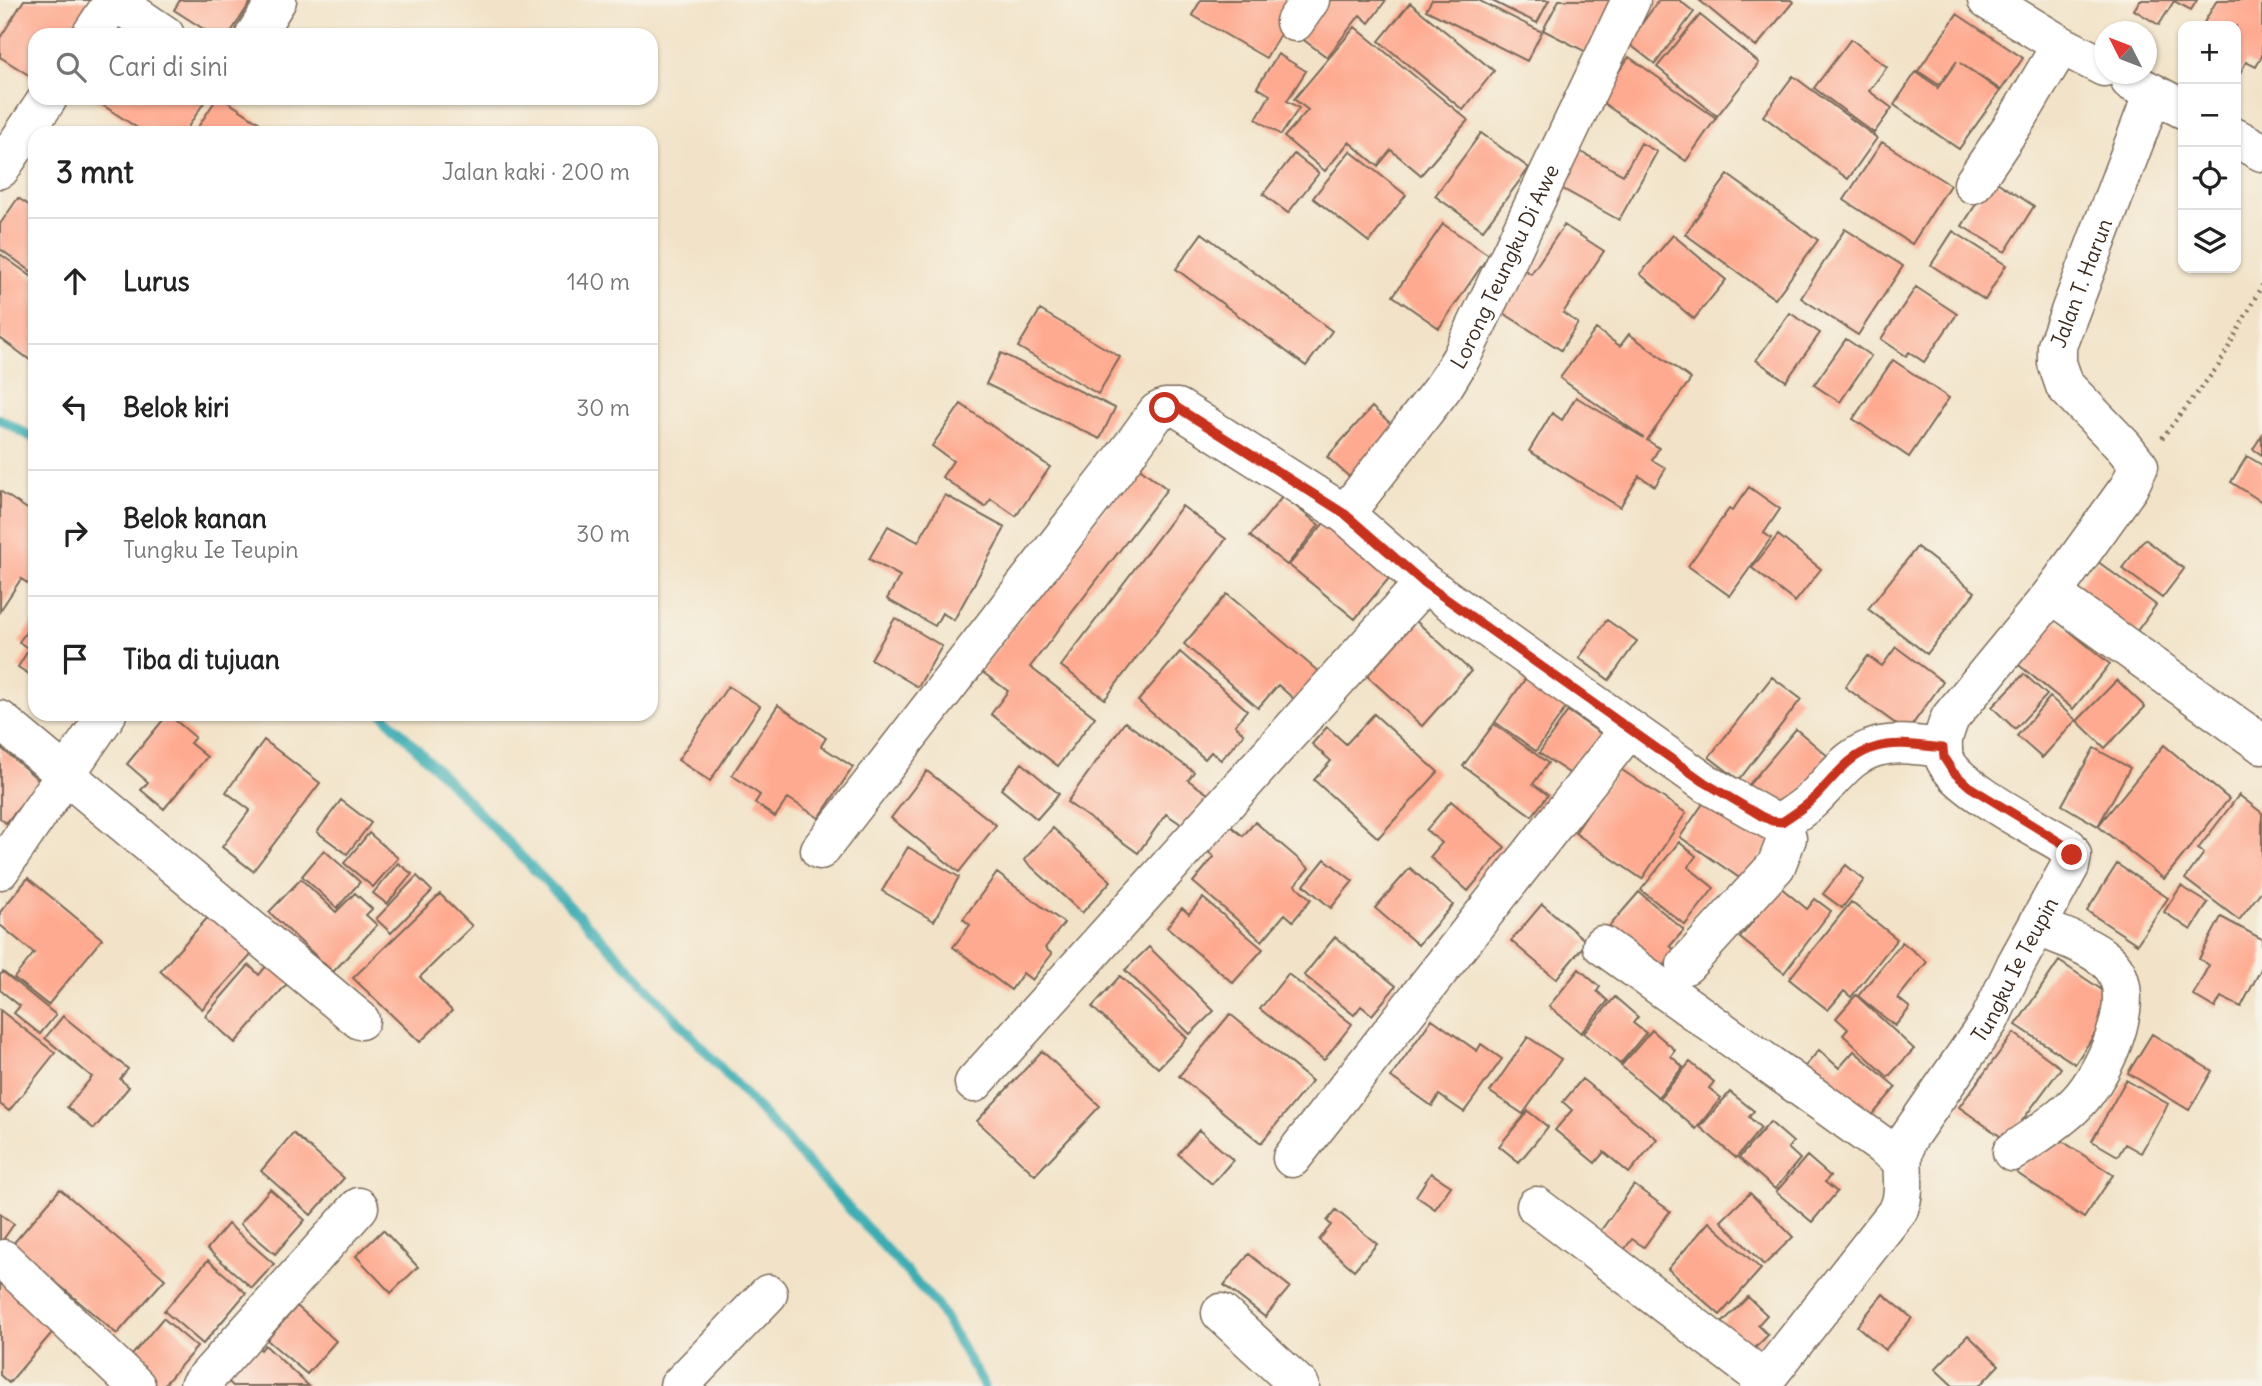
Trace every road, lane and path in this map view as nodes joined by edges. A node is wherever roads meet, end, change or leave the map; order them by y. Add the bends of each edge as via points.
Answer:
1 (114, 0) edge
2 (277, 0) edge
3 (1631, 0) edge
4 (1987, 0) edge
5 (96, 28) edge
6 (156, 28) edge
7 (259, 28) edge
8 (2061, 45) junction
9 (2094, 62) edge
10 (2135, 84) edge
11 (2168, 101) edge
12 (43, 105) edge
13 (29, 126) edge
14 (28, 128) edge
15 (2241, 141) edge
16 (2262, 152) edge
17 (0, 169) edge
18 (1973, 184) dead end
19 (2262, 285) edge
20 (2139, 466) junction
21 (1345, 514) junction
22 (1424, 583) junction
23 (2052, 594) junction
24 (0, 720) edge
25 (102, 721) edge
26 (1629, 729) junction
27 (2262, 744) edge
28 (1943, 748) junction
29 (66, 776) junction
30 (1782, 822) junction
31 (820, 850) dead end
32 (0, 870) edge
33 (2038, 927) junction
34 (1602, 944) dead end
35 (1686, 965) dead end
36 (360, 1020) dead end
37 (974, 1083) dead end
38 (2012, 1152) dead end
39 (1292, 1158) dead end
40 (1901, 1159) junction
41 (1536, 1206) dead end
42 (359, 1207) dead end
43 (3, 1259) dead end
44 (768, 1294) dead end
45 (1222, 1313) dead end
46 (1763, 1383) edge
47 (135, 1386) edge
48 (199, 1386) edge
49 (679, 1386) edge
50 (1300, 1386) edge

1 - 5 street
1 - 6 street
2 - 7 street
3 - 21 street, Lorong Teungku Di Awe via 1461,358
4 - 8 street
8 - 9 street
8 - 18 street
10 - 11 street
11 - 20 street, Jalan T. Harun via 2057,346 2065,386
12 - 13 street
14 - 17 street
15 - 16 street
19 - 20 path via 2219,365
20 - 23 street via 2129,487
21 - 22 street
21 - 31 street via 1178,408 1157,412
22 - 26 street
22 - 37 street
23 - 27 street
23 - 28 street via 1950,718
24 - 29 street
25 - 29 street
26 - 30 street via 1716,789 1761,816
26 - 39 street
28 - 30 street via 1877,747 1855,757 1813,800
28 - 33 street, Tungku Ie Teupin via 1953,772 1970,787 2071,851 2070,866
29 - 32 street
29 - 36 street
30 - 35 street via 1787,838 1776,866
33 - 38 street via 2107,960 2120,979 2121,1007 2116,1036 2083,1097
33 - 40 street, Tungku Ie Teupin via 1989,1021 1908,1138
34 - 40 street
40 - 46 street, Tungku Ie Teupin via 1905,1186 1899,1209
41 - 46 street
42 - 48 street
43 - 47 street
44 - 49 street
45 - 50 street

